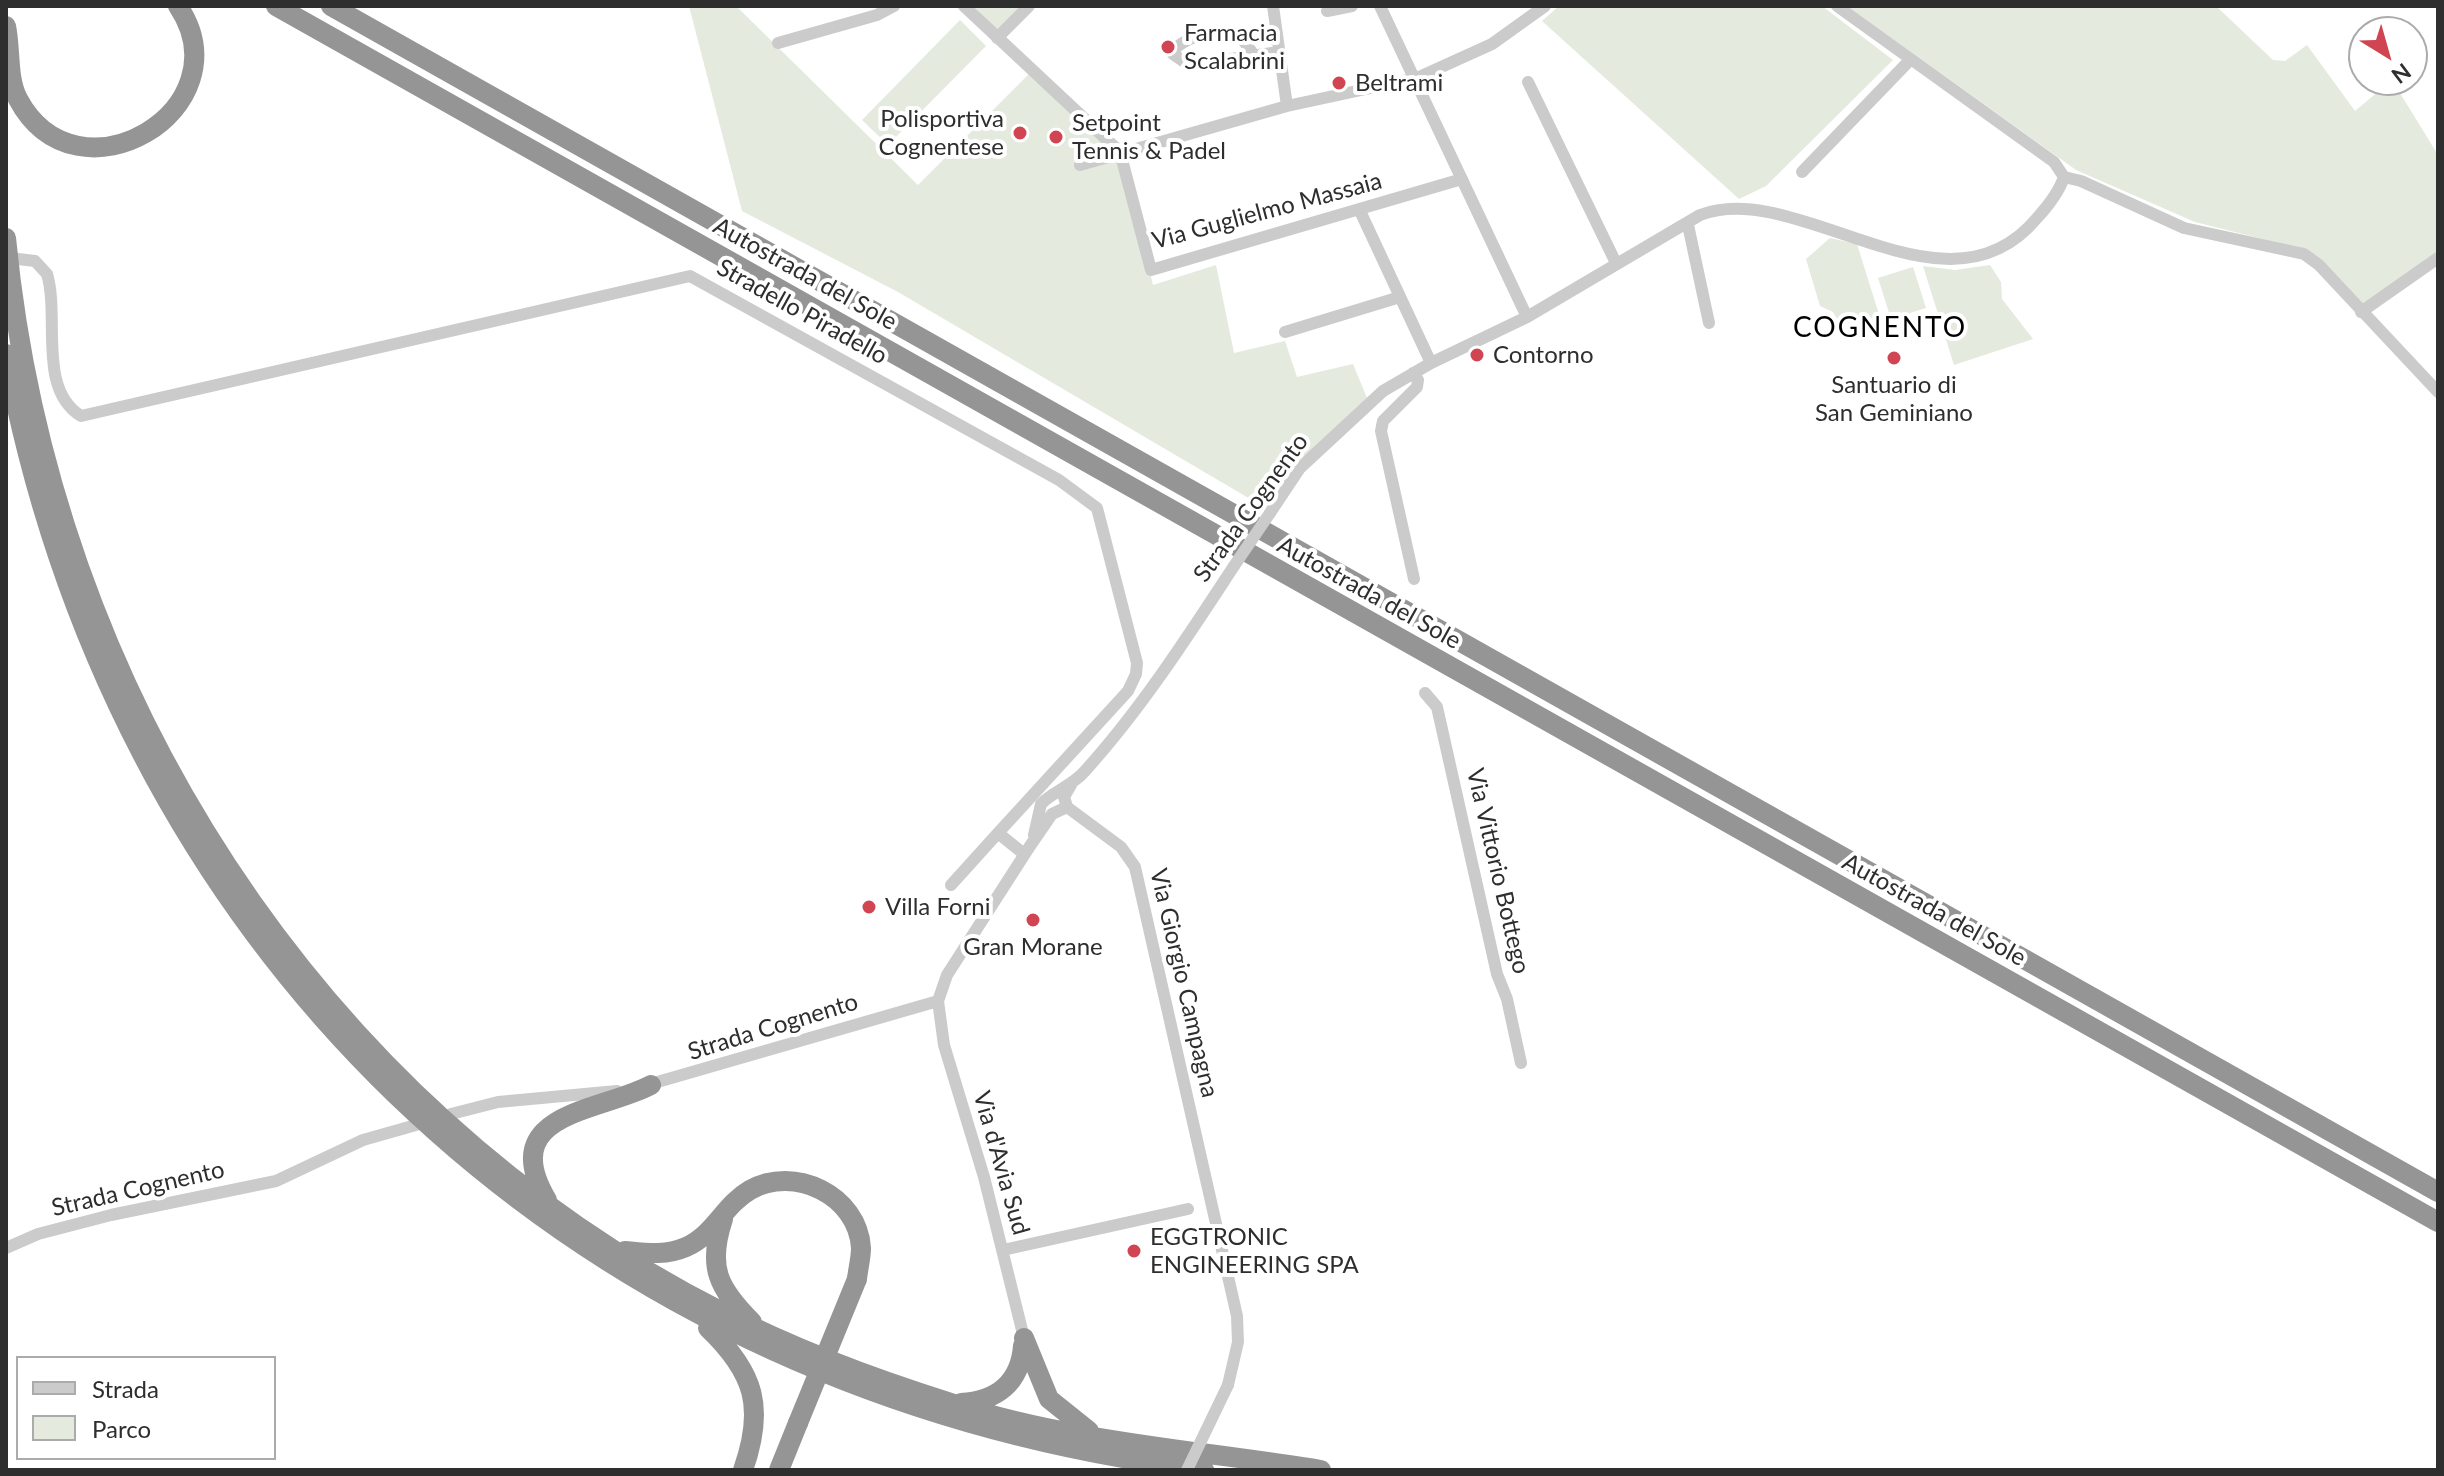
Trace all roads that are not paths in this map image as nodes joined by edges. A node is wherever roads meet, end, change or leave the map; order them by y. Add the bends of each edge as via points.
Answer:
1 (178, 6) edge
2 (276, 6) edge
3 (331, 6) edge
4 (894, 6) edge
5 (964, 6) edge
6 (1029, 6) edge
7 (1273, 6) edge
8 (1352, 6) edge
9 (1380, 6) edge
10 (1545, 6) edge
11 (1837, 6) edge
12 (1327, 11) dead end
13 (6, 26) edge
14 (997, 38) junction
15 (778, 43) dead end
16 (1279, 52) junction
17 (1254, 55) junction
18 (1910, 60) junction
19 (1417, 78) junction
20 (1528, 82) dead end
21 (1287, 106) junction
22 (1120, 152) junction
23 (1080, 165) dead end
24 (1802, 172) dead end
25 (2064, 177) junction
26 (1462, 179) junction
27 (1360, 211) junction
28 (1688, 225) junction
29 (6, 238) edge
30 (2438, 258) edge
31 (18, 259) dead end
32 (1616, 263) junction
33 (1400, 297) junction
34 (2361, 312) junction
35 (1527, 317) junction
36 (1709, 323) dead end
37 (1285, 332) dead end
38 (6, 354) edge
39 (1428, 358) junction
40 (1413, 373) junction
41 (2438, 392) edge
42 (1414, 579) dead end
43 (1425, 693) dead end
44 (1071, 785) junction
45 (1066, 804) junction
46 (998, 833) junction
47 (1027, 850) junction
48 (951, 885) dead end
49 (938, 1001) junction
50 (1521, 1063) dead end
51 (651, 1085) junction
52 (451, 1114) dead end
53 (416, 1125) dead end
54 (2438, 1192) edge
55 (549, 1203) junction
56 (1188, 1209) dead end
57 (724, 1215) junction
58 (2438, 1222) edge
59 (6, 1248) edge
60 (617, 1250) junction
61 (1003, 1250) junction
62 (690, 1312) junction
63 (761, 1330) junction
64 (1024, 1338) junction
65 (950, 1403) junction
66 (1103, 1439) junction
67 (1211, 1463) edge
68 (743, 1470) edge
69 (779, 1470) edge
70 (1187, 1470) edge
71 (1321, 1470) edge

1 - 13 highway via 192,39 189,81 181,99 166,121 145,136 104,148 78,146 33,119 15,91
2 - 58 highway, Autostrada del Sole
3 - 54 highway, Autostrada del Sole
4 - 15 street
5 - 14 street
6 - 14 street
7 - 16 street
8 - 12 street
9 - 19 street
10 - 19 street via 1492,44
11 - 18 street
14 - 22 street
16 - 17 street
16 - 21 street
17 - 17 street via 1240,36 1229,33 1196,34 1173,50 1189,65
18 - 24 street
18 - 25 street via 2054,162
19 - 21 street
19 - 26 street
20 - 32 street
21 - 22 street
22 - 23 street
22 - 27 street, Via Guglielmo Massaia via 1151,270
25 - 28 street, Strada Cognento via 2043,212 2018,238 1964,258 1887,250 1733,207 1700,215
25 - 34 street via 2184,228 2304,254
26 - 27 street, Via Guglielmo Massaia
26 - 35 street
27 - 33 street
28 - 32 street, Strada Cognento
28 - 36 street
29 - 55 highway via 26,385 62,524 113,660 179,791 262,917 339,1013 433,1108
30 - 34 street
31 - 46 street, Stradello Piradello via 35,261 47,274 57,387 66,406 81,416 690,276 1059,480 1097,508 1136,674 1128,691
32 - 35 street, Strada Cognento
33 - 37 street
33 - 39 street
34 - 41 street
35 - 39 street, Strada Cognento
38 - 62 highway via 45,521 100,669 167,801 251,929 327,1023 391,1090 505,1191
39 - 40 street, Strada Cognento
40 - 42 street via 1417,387 1383,421 1381,431
40 - 44 street, Strada Cognento, bridge via 1383,391 1300,468 1167,668
43 - 50 street, Via Vittorio Bottego via 1437,707
44 - 45 street, Strada Cognento
44 - 47 street, Strada Cognento via 1041,804
45 - 47 street, Strada Cognento via 1052,814
45 - 70 street, Via Giorgio Campagna, bridge via 1121,847 1135,867 1237,1316 1238,1342 1228,1385
46 - 47 street
46 - 48 street
47 - 49 street, Strada Cognento via 947,975
49 - 51 street, Strada Cognento
49 - 61 street, Via d'Avia Sud via 944,1045
51 - 52 street, Strada Cognento via 498,1102
51 - 55 highway via 564,1115 543,1130 534,1160 538,1185
53 - 59 street, Strada Cognento via 363,1140 276,1181 111,1215
55 - 60 highway
56 - 61 street
57 - 60 highway via 702,1237 677,1251
57 - 63 highway via 715,1250 717,1275
57 - 69 highway, bridge via 740,1196 772,1182 817,1187 845,1208 861,1247 857,1279
60 - 63 highway
61 - 64 street, Via d'Avia Sud
62 - 67 highway via 854,1385 990,1431
62 - 68 highway via 740,1363 752,1390 754,1440
63 - 65 highway
64 - 65 highway via 1019,1369 1000,1394
64 - 66 highway via 1049,1399
65 - 66 highway
66 - 67 highway
67 - 71 highway

